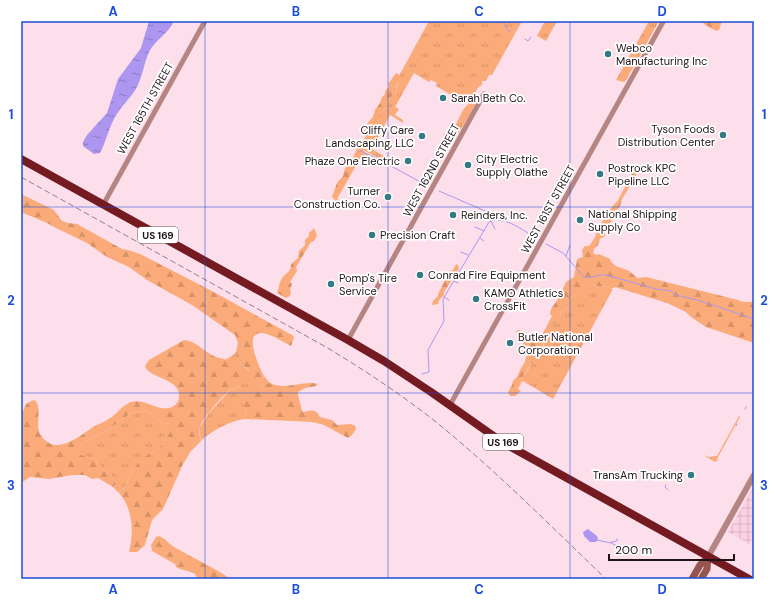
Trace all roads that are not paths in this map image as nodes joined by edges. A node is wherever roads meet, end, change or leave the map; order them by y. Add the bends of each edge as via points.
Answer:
1 (205, 21) edge
2 (663, 22) dead end
3 (484, 94) dead end
4 (21, 159) edge
5 (103, 205) junction
6 (348, 340) junction
7 (450, 405) junction
8 (754, 474) edge
9 (708, 557) junction
10 (692, 579) edge
11 (701, 579) edge
12 (749, 579) edge

1 - 5 street, WEST 165TH STREET
2 - 7 street, WEST 161ST STREET
3 - 6 street, WEST 162ND STREET
4 - 5 highway, US 169
5 - 6 highway, US 169
6 - 7 highway, US 169 via 396,368
7 - 9 highway, US 169 via 521,453
8 - 9 street
9 - 10 main road
9 - 11 main road
9 - 12 highway, US 169

